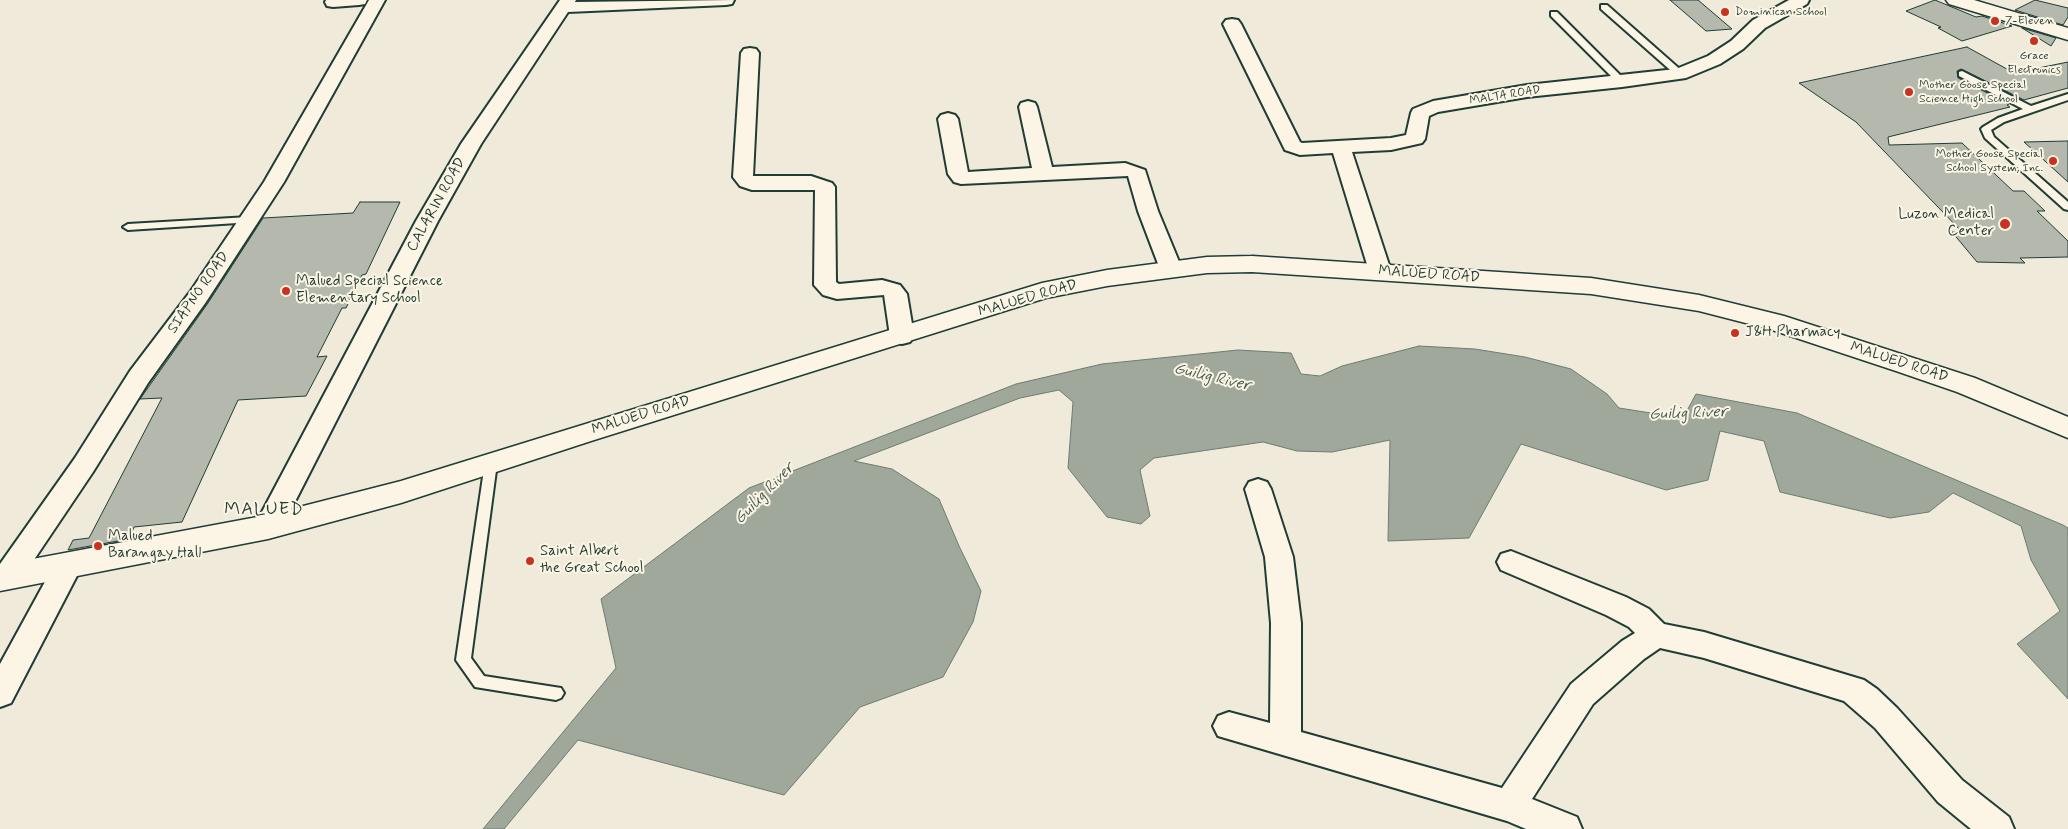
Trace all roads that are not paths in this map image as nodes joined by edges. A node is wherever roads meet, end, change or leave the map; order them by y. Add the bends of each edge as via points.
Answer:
1 (359, 0) edge
2 (377, 0) edge
3 (726, 0) edge
4 (1801, 0) edge
5 (1955, 0) edge
6 (333, 2) dead end
7 (566, 4) edge
8 (1604, 6) dead end
9 (1554, 14) dead end
10 (1232, 24) dead end
11 (2068, 34) edge
12 (750, 53) dead end
13 (1680, 74) junction
14 (1962, 74) dead end
15 (1622, 82) junction
16 (2068, 97) edge
17 (1028, 107) dead end
18 (2029, 109) junction
19 (948, 119) dead end
20 (1341, 147) junction
21 (1042, 172) junction
22 (2068, 207) edge
23 (249, 220) junction
24 (128, 227) dead end
25 (1171, 269) junction
26 (1380, 271) junction
27 (902, 336) junction
28 (2068, 428) edge
29 (491, 463) junction
30 (1258, 489) dead end
31 (268, 527) junction
32 (1511, 562) dead end
33 (68, 566) junction
34 (4, 577) edge
35 (1656, 635) junction
36 (0, 693) edge
37 (556, 693) dead end
38 (1229, 726) dead end
39 (1285, 742) junction
40 (1509, 806) junction
41 (1565, 829) edge
42 (1997, 829) edge

1 - 6 street
2 - 23 street, SIAPNO ROAD
3 - 7 street
4 - 13 street, MALTA ROAD via 1759,24 1737,45 1714,60
5 - 11 street
7 - 31 street, CALARIN ROAD via 472,144 432,213
8 - 13 lane
9 - 15 lane
10 - 20 street via 1292,146 1300,149
12 - 27 street via 743,177 752,184 811,182 825,187 825,284 837,292 892,290 896,294
13 - 15 street, MALTA ROAD
14 - 18 lane
15 - 20 street, MALTA ROAD via 1526,91 1432,108 1420,113 1415,139 1408,142
16 - 18 lane
17 - 21 street
18 - 22 lane via 1986,129 1990,138
19 - 21 street via 961,178
20 - 26 street
21 - 25 street via 1125,169 1138,174 1148,211
23 - 24 lane
23 - 34 street, SIAPNO ROAD via 139,378 84,465
25 - 26 street, MALUED ROAD via 1252,264
25 - 27 street, MALUED ROAD via 1042,291
26 - 28 street, MALUED ROAD via 1591,286 1699,303 1775,322 1905,364
27 - 29 street, MALUED ROAD
29 - 31 street, MALUED ROAD via 401,492
29 - 37 lane via 463,660 480,682
30 - 39 street via 1279,556 1286,622
31 - 33 street, MALUED ROAD
32 - 35 street via 1616,606 1639,618
33 - 34 street, MALUED ROAD
33 - 36 street
35 - 40 street via 1633,650 1582,694
35 - 42 street via 1704,645 1853,690 1886,718 1950,792
38 - 39 street
39 - 40 street
40 - 41 street

